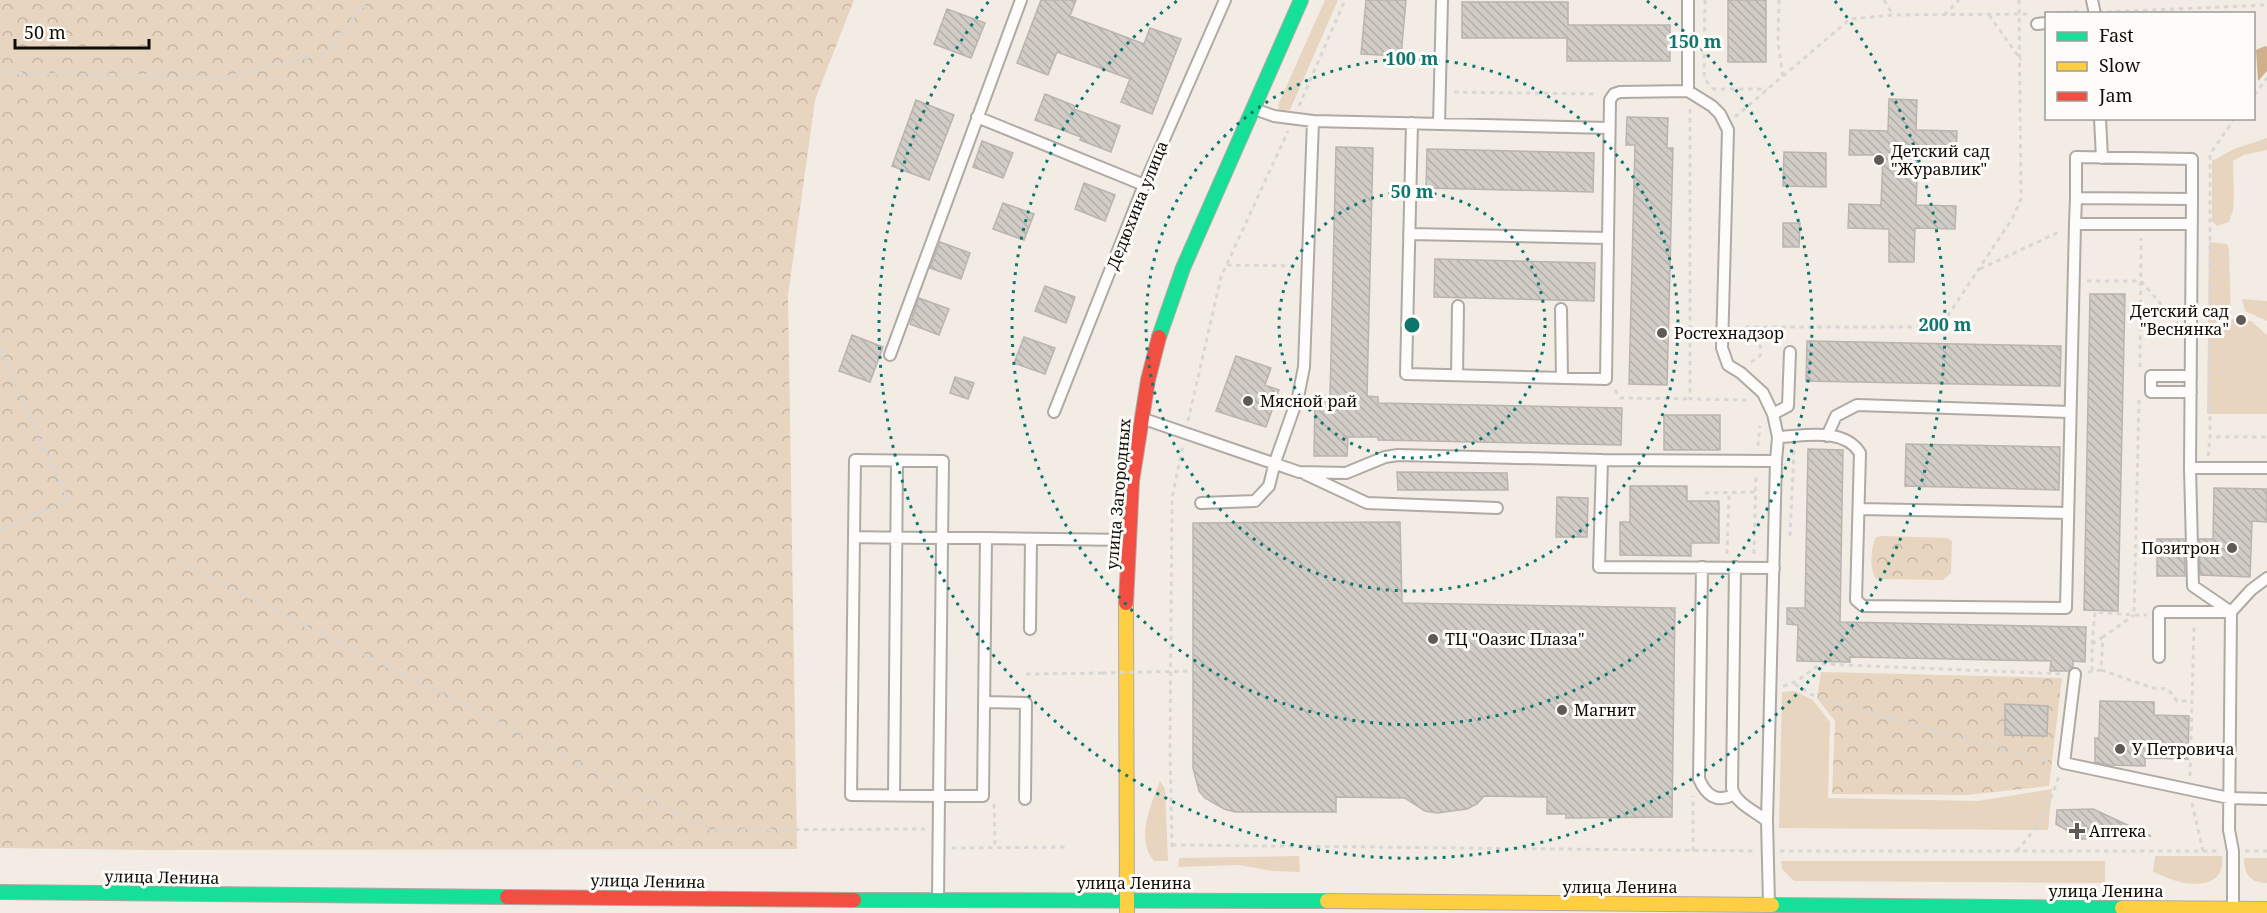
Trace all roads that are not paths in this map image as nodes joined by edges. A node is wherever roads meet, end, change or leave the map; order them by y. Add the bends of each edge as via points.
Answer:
1 (1021, 0) edge
2 (1225, 0) edge
3 (1301, 0) edge
4 (1442, 0) edge
5 (1688, 0) edge
6 (1688, 91) junction
7 (1252, 109) junction
8 (977, 117) junction
9 (2100, 120) edge
10 (1313, 121) junction
11 (1412, 123) junction
12 (1439, 124) junction
13 (1609, 128) junction
14 (2102, 158) junction
15 (1144, 185) junction
16 (2076, 198) junction
17 (2192, 199) junction
18 (2075, 224) junction
19 (2192, 224) junction
20 (1409, 234) junction
21 (1608, 238) junction
22 (1458, 306) dead end
23 (1561, 309) dead end
24 (1790, 352) dead end
25 (890, 355) dead end
26 (1457, 375) junction
27 (2191, 376) junction
28 (1562, 378) junction
29 (2191, 392) junction
30 (1054, 412) dead end
31 (2070, 412) junction
32 (1773, 414) junction
33 (1141, 418) junction
34 (1827, 436) junction
35 (1778, 437) junction
36 (1602, 460) junction
37 (1776, 460) junction
38 (897, 461) junction
39 (1275, 462) junction
40 (2190, 468) junction
41 (2267, 468) edge
42 (1299, 472) junction
43 (1201, 503) dead end
44 (1497, 508) dead end
45 (1859, 509) junction
46 (2068, 513) junction
47 (854, 537) junction
48 (897, 538) junction
49 (942, 538) junction
50 (986, 538) junction
51 (1031, 539) junction
52 (1129, 540) junction
53 (1702, 567) junction
54 (1731, 567) junction
55 (1774, 568) junction
56 (2267, 578) edge
57 (2231, 612) junction
58 (1030, 629) dead end
59 (2159, 657) dead end
60 (2075, 674) road end
61 (984, 702) junction
62 (894, 795) junction
63 (1733, 795) junction
64 (939, 796) junction
65 (2229, 798) junction
66 (1025, 799) dead end
67 (2267, 799) edge
68 (1767, 821) junction
69 (0, 892) edge
70 (938, 900) junction
71 (1769, 904) junction
72 (1126, 906) edge
73 (892, 907) edge
74 (2233, 908) junction
75 (1656, 909) edge
76 (1720, 909) edge
77 (2267, 909) edge
78 (1919, 910) edge

1 - 8 lane
2 - 15 lane, Дедюхина улица
3 - 7 main road, улица Загородных
4 - 12 lane
5 - 6 lane
6 - 13 lane via 1614,94 1610,100
6 - 32 lane via 1712,106 1728,130 1722,348 1728,365 1763,393
7 - 10 lane
7 - 33 main road, улица Загородных via 1176,288 1153,361
8 - 15 lane
8 - 25 lane
9 - 14 lane
10 - 11 lane
10 - 39 lane via 1304,367 1298,397
11 - 12 lane
11 - 20 lane
12 - 13 lane
13 - 21 lane
14 - 16 lane via 2076,157
14 - 17 lane via 2192,159
15 - 30 lane, Дедюхина улица
16 - 17 lane
16 - 18 lane
17 - 19 lane
18 - 19 lane
18 - 31 lane
19 - 27 lane
20 - 21 lane
20 - 26 lane via 1406,374
21 - 28 lane via 1606,379
22 - 26 lane
23 - 28 lane
24 - 32 lane via 1788,406
26 - 28 lane
27 - 29 lane
27 - 29 lane via 2151,376 2151,392
29 - 40 lane
31 - 34 lane via 1857,405 1836,416
31 - 46 lane
32 - 35 lane
33 - 39 lane
33 - 52 main road, улица Загородных
34 - 35 lane
34 - 45 lane via 1854,443 1860,453
35 - 37 lane
36 - 37 lane
36 - 42 lane via 1398,455 1346,473
36 - 53 lane via 1599,567
37 - 55 lane
38 - 47 lane via 855,460
38 - 48 lane
38 - 49 lane via 943,461
39 - 42 lane
39 - 43 lane via 1269,486 1255,501
40 - 41 lane
40 - 57 lane via 2193,586
42 - 44 lane via 1367,502
45 - 46 lane
45 - 46 lane via 1856,600 1863,606 2066,608
47 - 48 lane
47 - 62 lane via 851,795
48 - 49 lane
48 - 62 lane
49 - 50 lane
49 - 64 lane
50 - 51 lane
50 - 61 lane
51 - 52 lane
51 - 58 lane
52 - 72 main road, улица Загородных
53 - 54 lane
53 - 63 lane via 1699,779 1711,797 1724,799
54 - 55 lane
54 - 63 lane
55 - 68 lane
56 - 57 lane
57 - 59 lane via 2159,612
57 - 65 lane
60 - 65 lane via 2064,763
61 - 64 lane via 982,796
61 - 66 lane via 1026,703
62 - 64 lane
63 - 68 lane
64 - 70 lane
65 - 67 lane
65 - 74 lane
68 - 71 lane
69 - 73 main road, улица Ленина via 285,900
70 - 72 main road, улица Ленина
70 - 73 main road, улица Ленина
71 - 76 main road, улица Ленина
71 - 78 main road, улица Ленина
72 - 75 main road, улица Ленина
74 - 77 main road, улица Ленина
74 - 78 main road, улица Ленина
75 - 76 main road, улица Ленина

